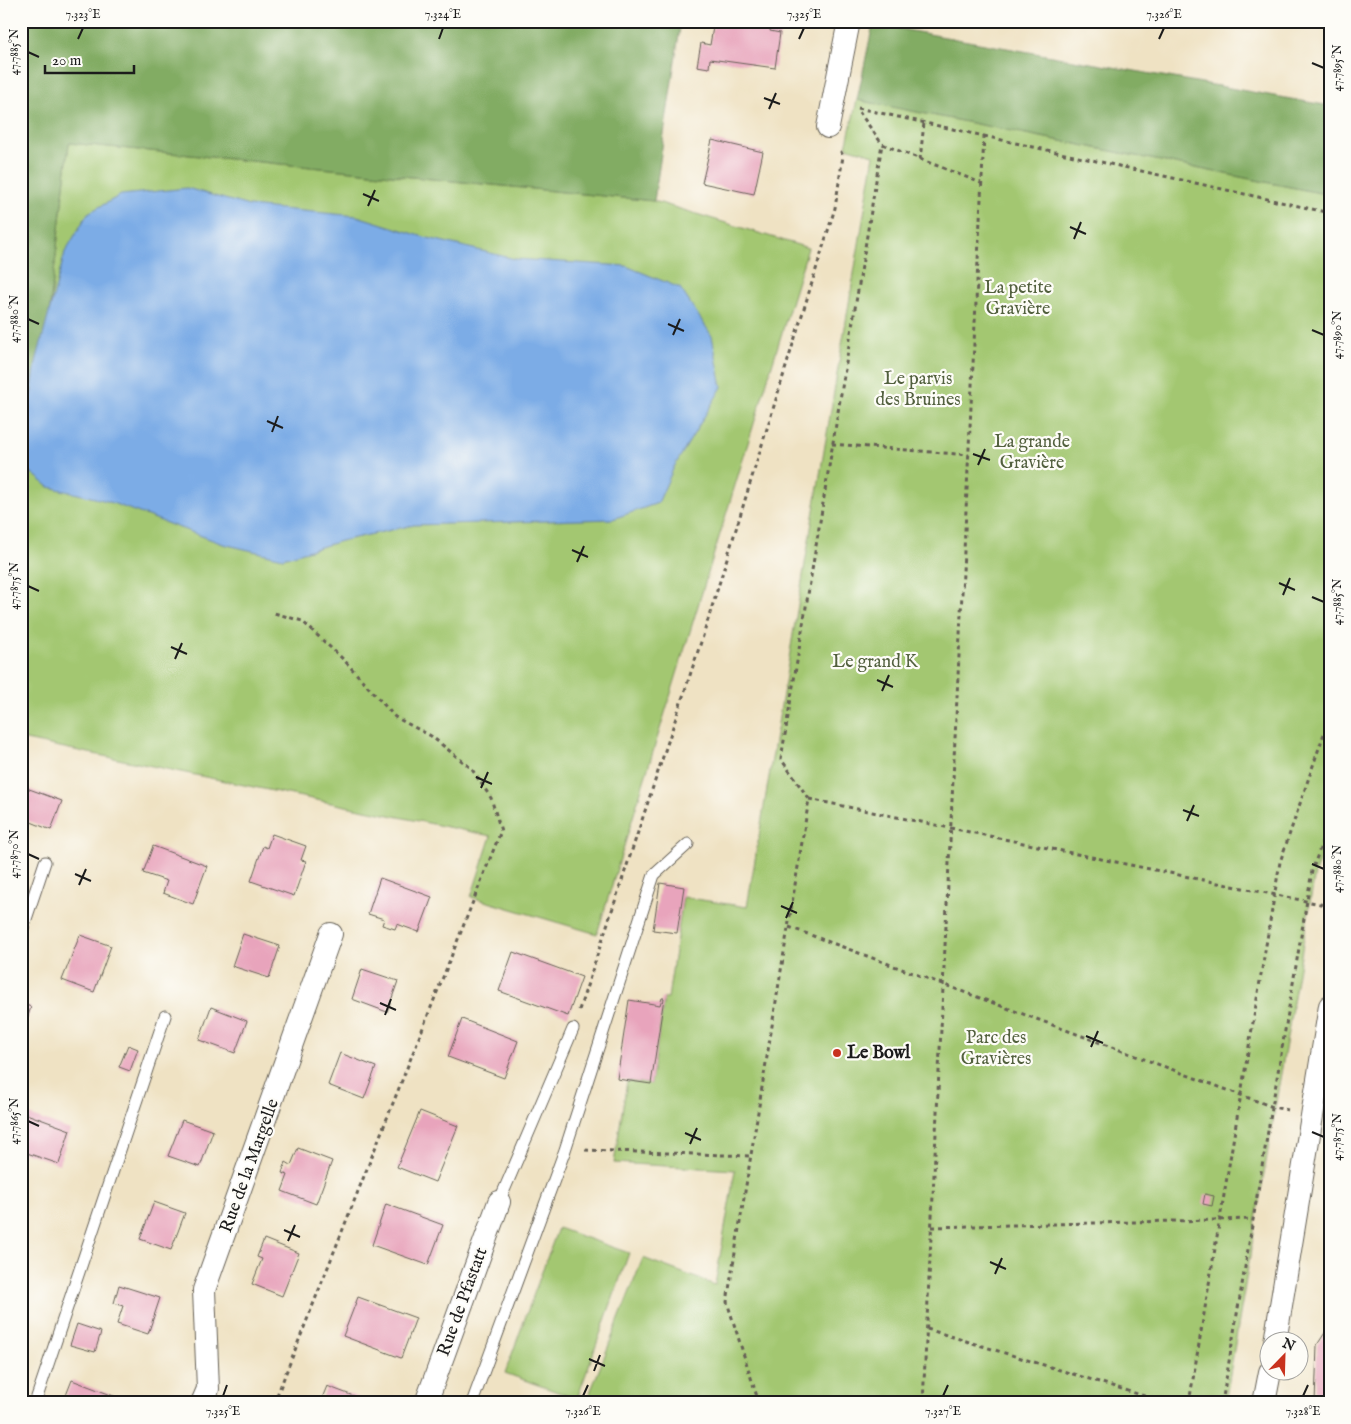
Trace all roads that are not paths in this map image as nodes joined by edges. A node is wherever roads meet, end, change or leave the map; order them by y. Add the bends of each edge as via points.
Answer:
1 (849, 21) edge
2 (828, 127) road end
3 (688, 844) dead end
4 (45, 862) dead end
5 (21, 934) edge
6 (332, 934) dead end
7 (1330, 1006) edge
8 (164, 1016) dead end
9 (573, 1028) road end
10 (499, 1202) joint
11 (1277, 1332) edge
12 (1268, 1382) edge
13 (35, 1403) edge
14 (202, 1403) edge
15 (426, 1403) edge
16 (472, 1403) edge
17 (1264, 1403) edge

1 - 2 street
3 - 16 lane via 654,875 565,1150
4 - 5 lane
6 - 14 street, Rue de la Margelle via 204,1290 208,1389
7 - 11 street
8 - 13 lane
9 - 10 lane
10 - 15 street, Rue de Pfastatt
12 - 17 street

